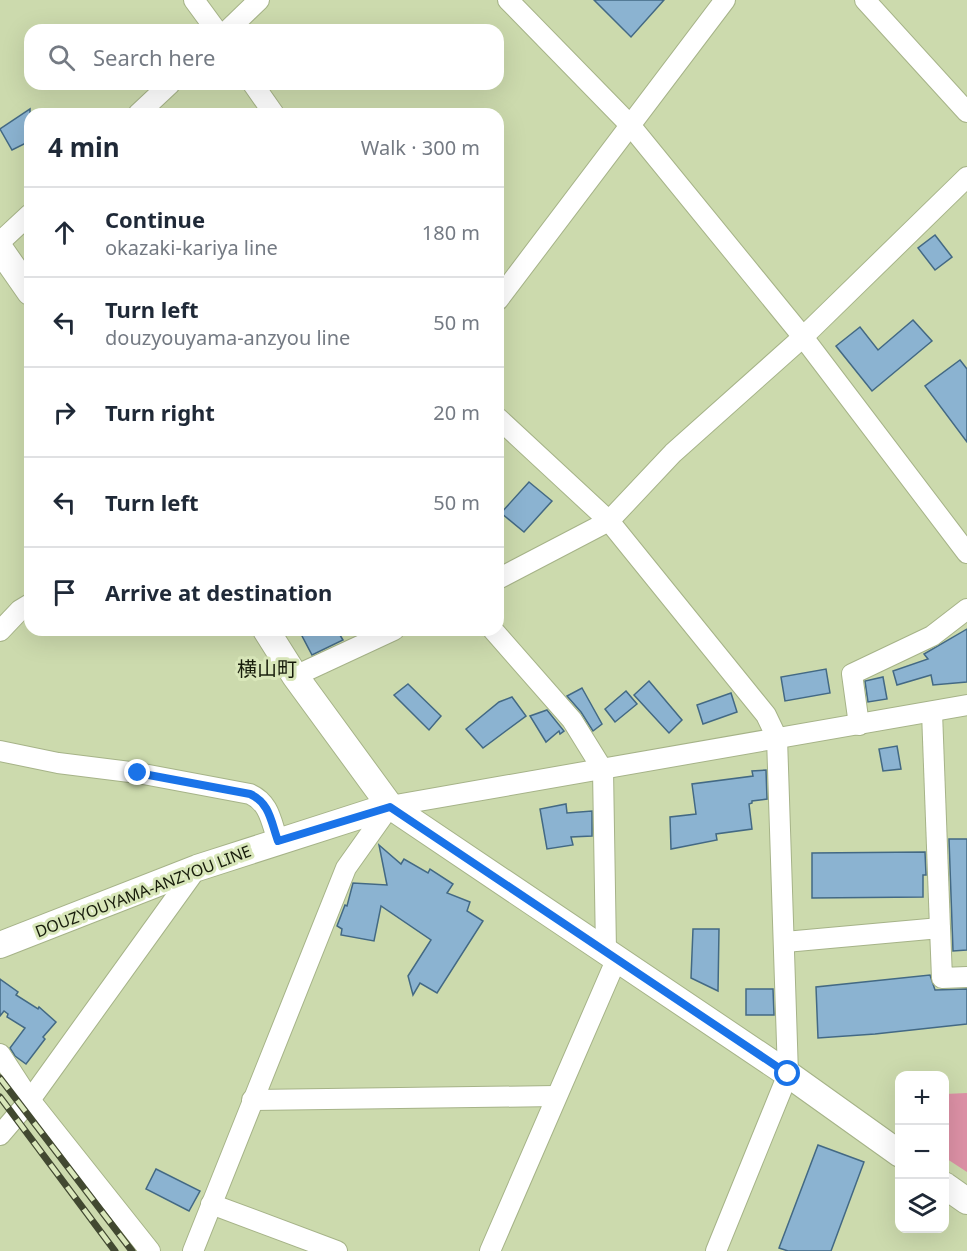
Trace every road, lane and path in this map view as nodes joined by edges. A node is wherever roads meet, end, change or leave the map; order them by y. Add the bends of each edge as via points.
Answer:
1 (194, 0) edge
2 (259, 0) edge
3 (508, 0) edge
4 (725, 0) edge
5 (865, 0) edge
6 (212, 24) edge
7 (234, 24) edge
8 (164, 90) edge
9 (257, 90) edge
10 (144, 108) edge
11 (270, 108) edge
12 (967, 112) edge
13 (630, 125) junction
14 (967, 177) edge
15 (24, 220) edge
16 (0, 242) edge
17 (0, 249) edge
18 (24, 283) edge
19 (504, 292) edge
20 (803, 337) junction
21 (504, 424) edge
22 (609, 521) junction
23 (967, 553) edge
24 (504, 576) edge
25 (24, 608) edge
26 (967, 609) edge
27 (0, 631) edge
28 (270, 636) edge
29 (381, 636) edge
30 (498, 636) edge
31 (295, 676) junction
32 (967, 705) edge
33 (932, 712) junction
34 (859, 725) junction
35 (777, 738) junction
36 (0, 751) edge
37 (603, 770) junction
38 (390, 807) junction
39 (278, 841) junction
40 (197, 868) junction
41 (940, 928) junction
42 (785, 942) junction
43 (0, 945) edge
44 (611, 954) junction
45 (967, 977) edge
46 (0, 1054) edge
47 (788, 1074) junction
48 (556, 1096) junction
49 (30, 1100) junction
50 (252, 1100) junction
51 (0, 1135) edge
52 (895, 1150) edge
53 (949, 1188) edge
54 (967, 1201) edge
55 (211, 1204) junction
56 (150, 1251) edge
57 (193, 1251) edge
58 (337, 1251) edge
59 (490, 1251) edge
60 (716, 1251) edge

1 - 6 street
2 - 7 street
3 - 13 street
4 - 13 street
5 - 12 street
8 - 10 street
9 - 11 street
13 - 19 street
13 - 20 street
14 - 20 street
15 - 16 street
17 - 18 main road
20 - 22 street via 673,453
20 - 23 street
21 - 22 street
22 - 24 street
22 - 35 street via 766,715
25 - 27 street
26 - 34 street via 932,636 852,674
28 - 31 main road
29 - 31 street
30 - 37 street via 572,720
31 - 38 main road
32 - 33 street
33 - 34 street
33 - 41 street
34 - 35 street
35 - 37 street
35 - 42 street
36 - 39 street via 250,794 261,799 267,808
37 - 38 street
37 - 44 street
38 - 39 main road, DOUZYOUYAMA-ANZYOU LINE
38 - 44 main road
38 - 50 street via 346,868
39 - 40 main road, DOUZYOUYAMA-ANZYOU LINE
40 - 43 main road, DOUZYOUYAMA-ANZYOU LINE
40 - 49 street
41 - 42 street
41 - 45 street via 942,978
42 - 47 street
44 - 47 main road
44 - 48 street
46 - 49 street
47 - 52 main road
47 - 60 street
48 - 50 street
48 - 59 street
49 - 51 street
49 - 56 street
50 - 55 street
53 - 54 main road
55 - 57 street
55 - 58 street

